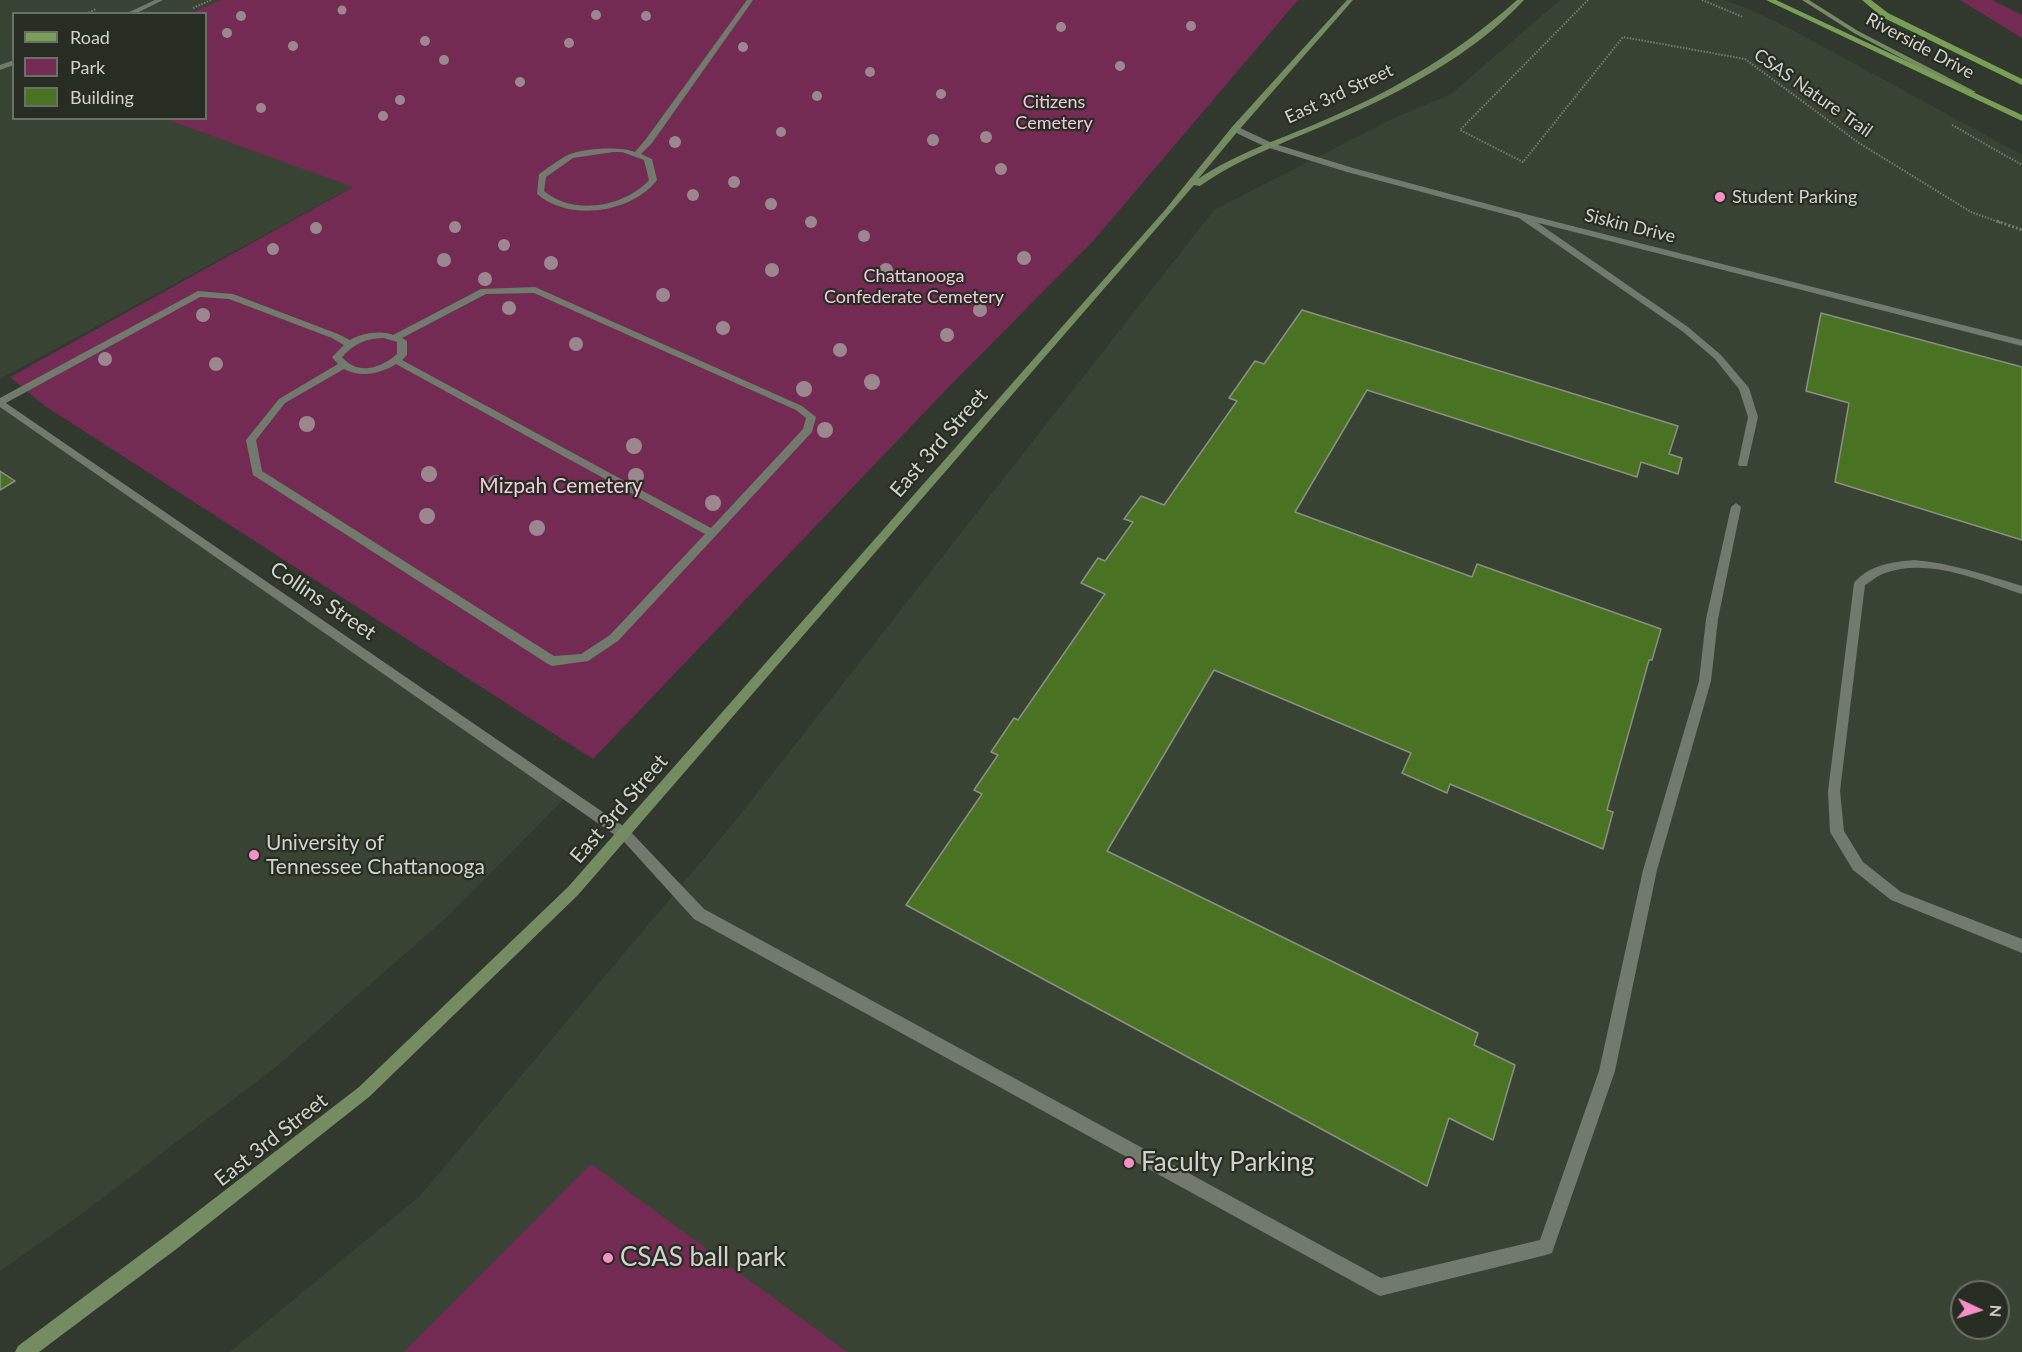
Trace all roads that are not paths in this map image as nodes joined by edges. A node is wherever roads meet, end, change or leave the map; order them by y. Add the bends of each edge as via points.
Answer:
1 (160, 0) edge
2 (750, 0) edge
3 (1350, 0) edge
4 (1521, 0) edge
5 (1770, 0) edge
6 (1805, 0) edge
7 (1861, 0) edge
8 (1866, 0) edge
9 (133, 12) edge
10 (1885, 15) junction
11 (2022, 82) edge
12 (2011, 112) junction
13 (2022, 118) edge
14 (1235, 129) junction
15 (1269, 145) junction
16 (636, 155) junction
17 (1168, 212) junction
18 (1522, 216) junction
19 (394, 338) junction
20 (348, 344) junction
21 (2022, 344) edge
22 (397, 361) junction
23 (342, 366) junction
24 (1, 402) edge
25 (1743, 464) dead end
26 (1736, 507) dead end
27 (712, 533) junction
28 (2022, 590) edge
29 (624, 834) junction
30 (2022, 946) edge
31 (24, 1352) edge

1 - 9 street
2 - 16 street
3 - 14 main road, East 3rd Street
4 - 15 main road, East 3rd Street via 1481,36 1426,73 1338,117
5 - 12 main road
6 - 12 main road, Riverside Drive via 1856,32
7 - 10 main road, Riverside Drive
8 - 10 main road
10 - 11 main road, Riverside Drive
12 - 13 main road, Riverside Drive
14 - 15 street, Siskin Drive
14 - 17 main road, East 3rd Street
15 - 17 main road, East 3rd Street via 1208,175
15 - 18 street, Siskin Drive
16 - 16 street via 648,159 653,180 644,191 626,201 580,208 545,198 540,192 542,176 571,156 614,150
17 - 29 main road, East 3rd Street
18 - 21 street, Siskin Drive
18 - 25 street via 1685,329 1718,357 1744,388 1753,417
19 - 20 street via 378,335
19 - 22 street via 402,341 402,355
19 - 27 street via 484,291 534,290 812,417 808,430
20 - 23 street via 337,357
20 - 24 street via 230,296 198,294
22 - 23 street via 385,368 359,373
22 - 27 street
23 - 27 street via 282,401 266,420 251,440 256,472 552,661 584,658 614,638
24 - 29 street, Collins Street
26 - 29 street, Collins Street via 1712,619 1705,681 1650,870 1607,1071 1546,1246 1380,1287 699,914
28 - 30 street via 1946,567 1914,564 1880,570 1860,583 1834,791 1837,832 1858,866 1896,896
29 - 31 main road, East 3rd Street via 573,891 364,1092

